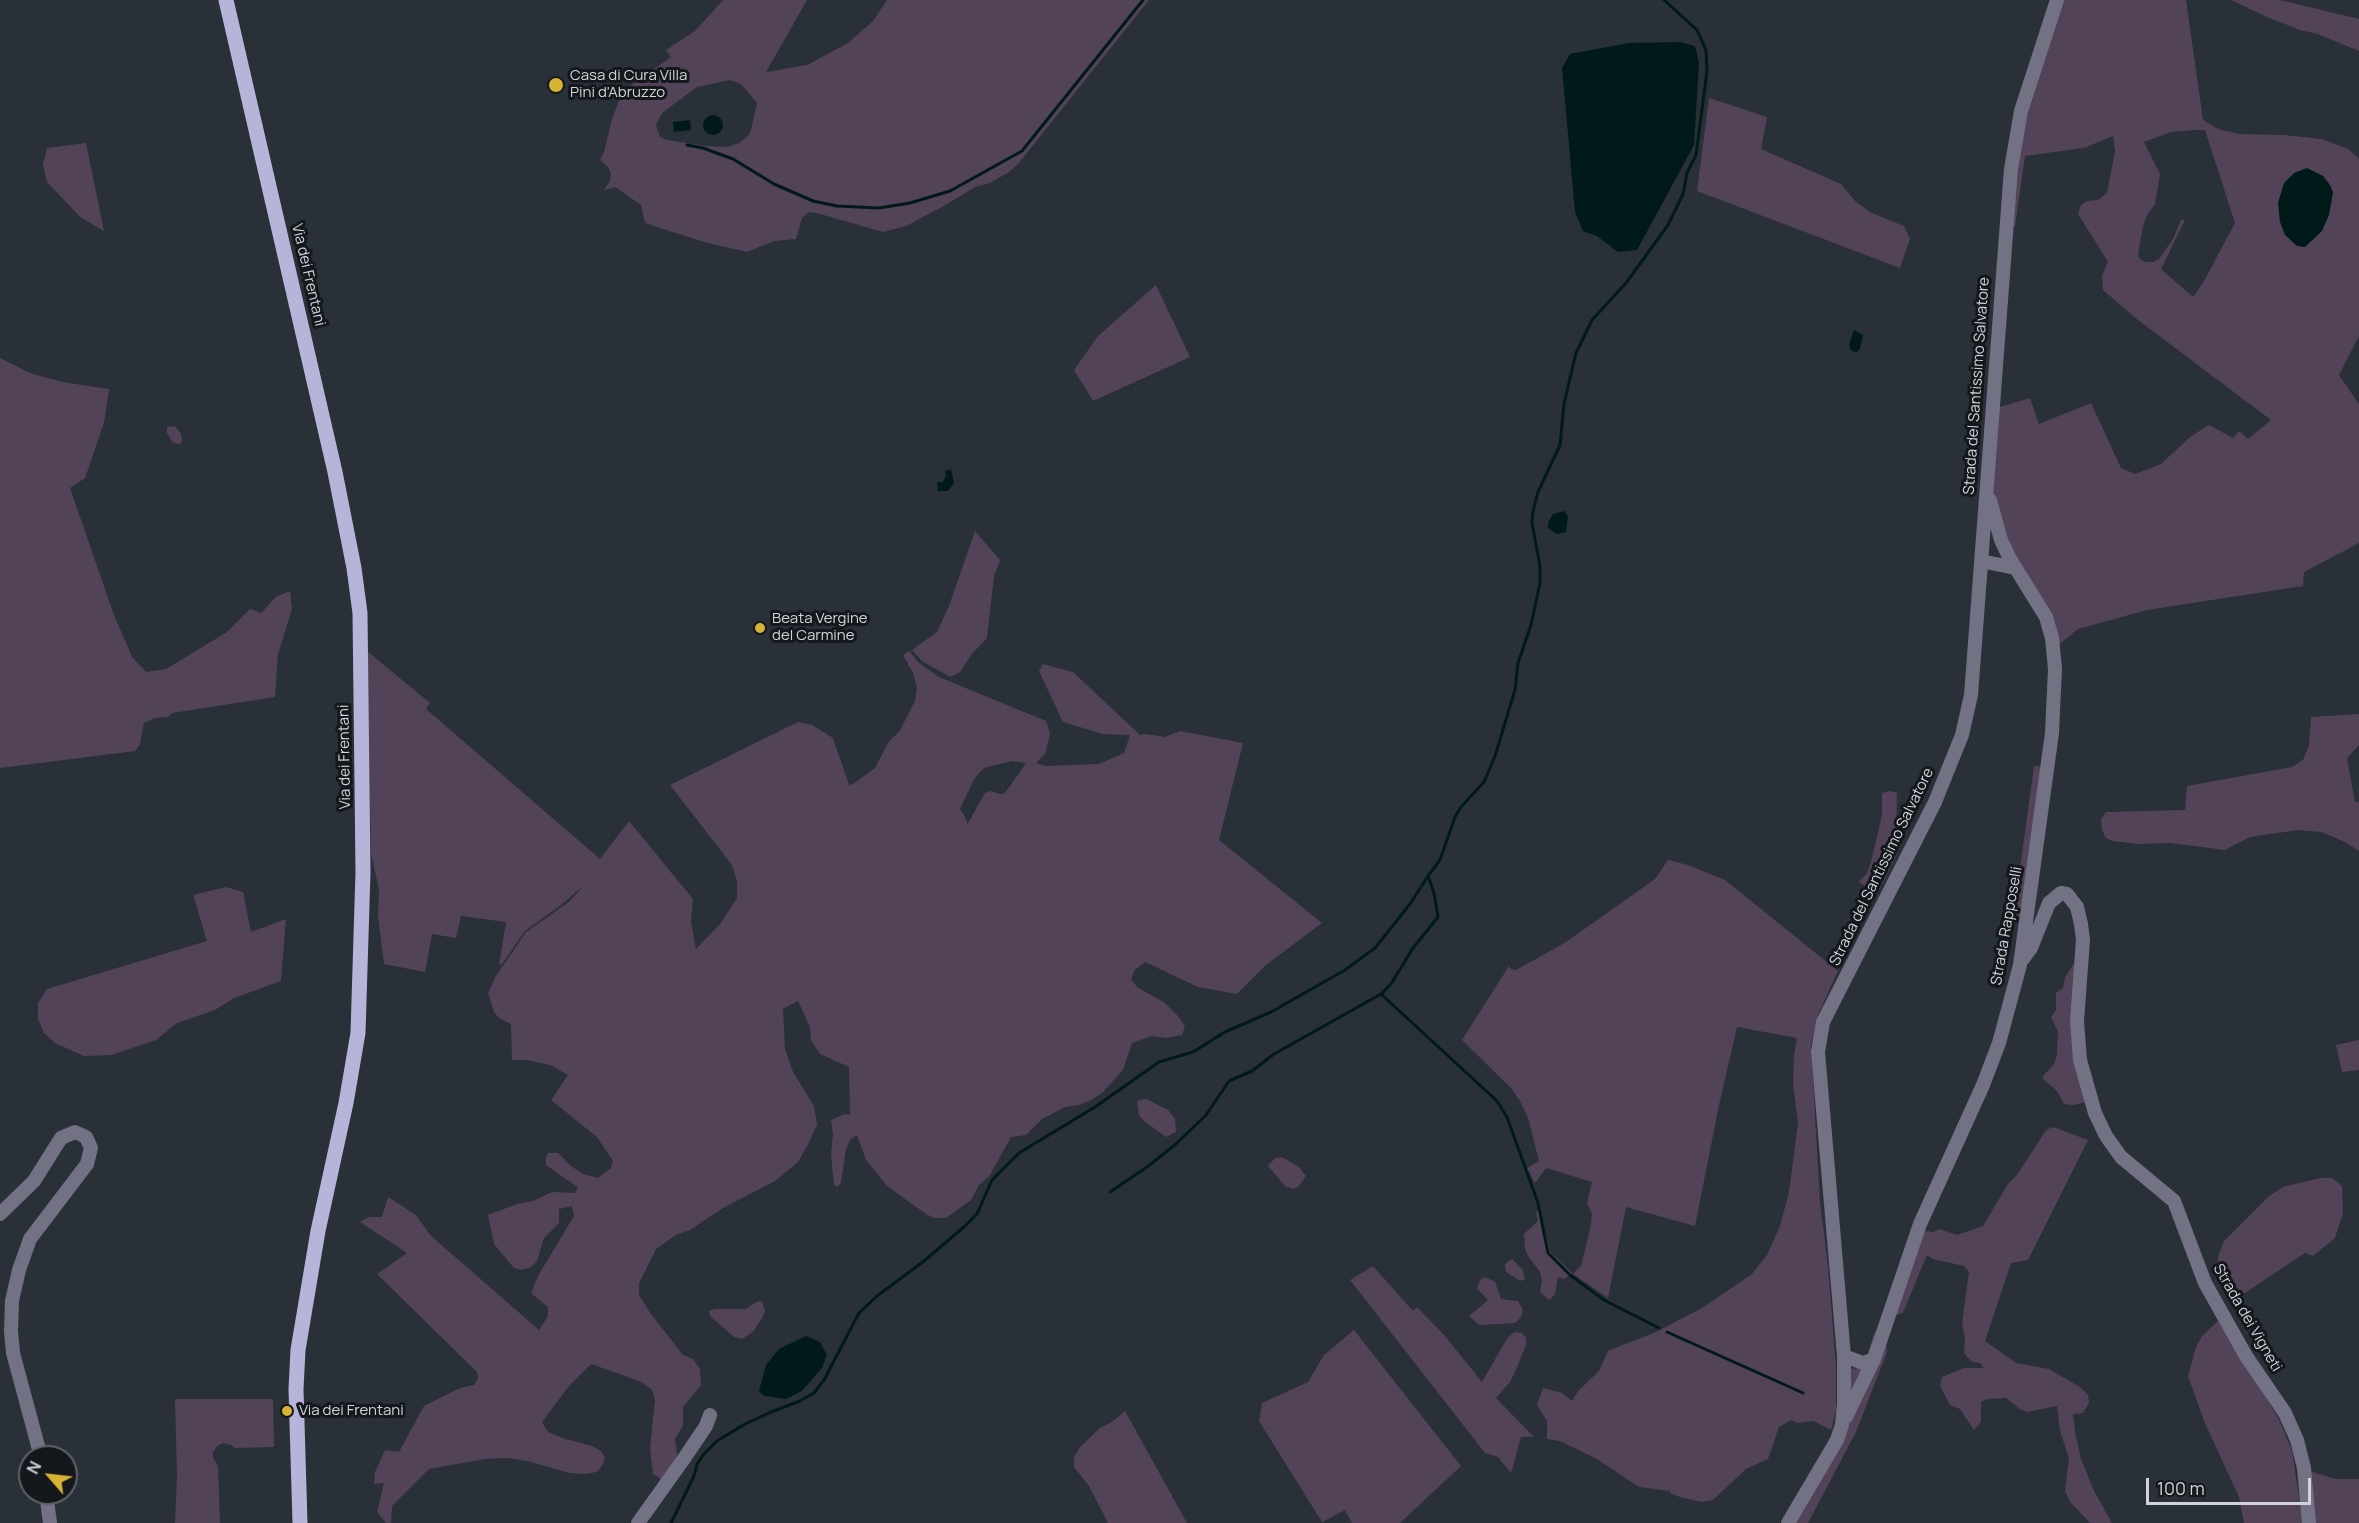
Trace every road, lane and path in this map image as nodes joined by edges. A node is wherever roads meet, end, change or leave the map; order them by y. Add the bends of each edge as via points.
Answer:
1 (226, 0) edge
2 (2057, 0) edge
3 (1987, 489) junction
4 (1981, 561) junction
5 (2015, 568) junction
6 (2020, 964) junction
7 (0, 1214) edge
8 (1844, 1356) junction
9 (1874, 1359) junction
10 (710, 1415) dead end
11 (1842, 1425) junction
12 (38, 1445) edge
13 (48, 1505) edge
14 (51, 1523) edge
15 (300, 1523) edge
16 (638, 1523) edge
17 (1788, 1523) edge
18 (2309, 1523) edge

1 - 15 main road, Via dei Frentani via 335,472 360,613 364,837 358,1033 298,1350
2 - 3 street, Strada del Santissimo Salvatore via 2021,111 2011,169
3 - 4 street, Strada del Santissimo Salvatore
3 - 5 street, Strada Rapposelli via 2001,540
4 - 5 street
4 - 8 street, Strada del Santissimo Salvatore via 1971,695 1962,735 1935,802 1823,1022 1818,1052
5 - 6 street, Strada Rapposelli via 2046,617 2055,669 2052,733
6 - 9 street, Strada Rapposelli via 1999,1042 1920,1224
6 - 18 street, Strada dei Vigneti via 2031,948 2049,903 2061,893 2067,894 2077,907 2082,932 2077,1021 2080,1060 2095,1113 2121,1157 2174,1201 2205,1283 2297,1440
7 - 12 street via 34,1181 61,1138 75,1132 86,1137 91,1148 87,1164 30,1239 12,1301 13,1353
8 - 9 street via 1863,1363
8 - 11 street, Strada del Santissimo Salvatore
9 - 11 street, Strada Rapposelli
10 - 16 street
11 - 17 street, Strada del Santissimo Salvatore
13 - 14 street

